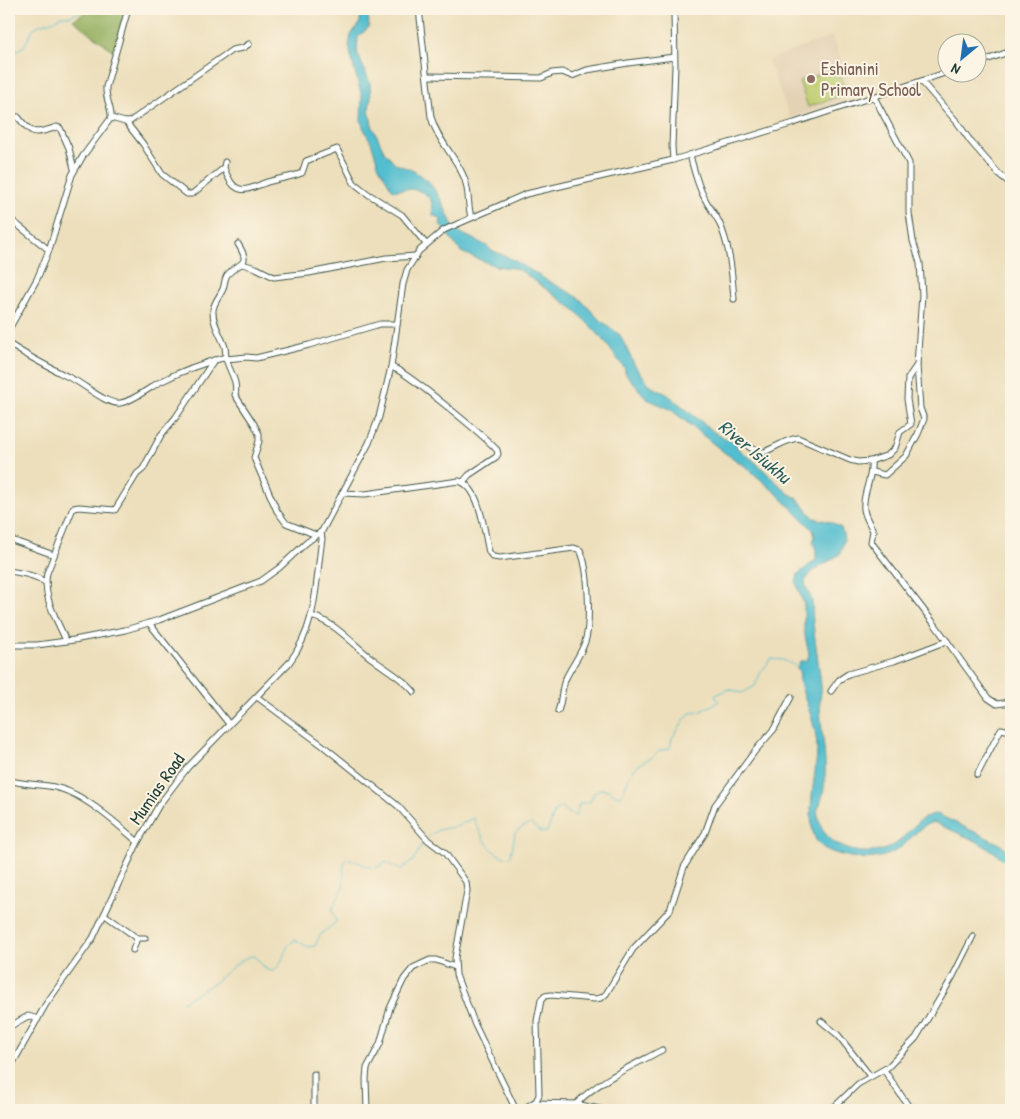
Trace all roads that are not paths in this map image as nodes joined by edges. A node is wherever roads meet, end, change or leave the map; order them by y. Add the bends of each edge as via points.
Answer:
1 (128, 9) edge
2 (419, 9) edge
3 (674, 12) dead end
4 (248, 44) dead end
5 (1011, 51) edge
6 (674, 57) junction
7 (988, 59) edge
8 (427, 76) junction
9 (938, 76) edge
10 (922, 82) junction
11 (874, 97) junction
12 (18, 117) dead end
13 (111, 118) junction
14 (126, 122) junction
15 (690, 155) junction
16 (673, 160) junction
17 (75, 170) junction
18 (1011, 184) edge
19 (471, 217) junction
20 (9, 218) edge
21 (238, 244) dead end
22 (426, 244) junction
23 (49, 250) junction
24 (416, 256) junction
25 (242, 264) junction
26 (734, 299) dead end
27 (397, 324) junction
28 (9, 329) edge
29 (9, 344) edge
30 (226, 358) junction
31 (214, 360) junction
32 (917, 365) junction
33 (390, 367) junction
34 (748, 447) dead end
35 (871, 460) junction
36 (872, 472) junction
37 (463, 482) junction
38 (342, 494) junction
39 (319, 534) junction
40 (9, 539) edge
41 (54, 556) junction
42 (9, 571) edge
43 (46, 583) junction
44 (311, 616) junction
45 (149, 623) junction
46 (947, 640) junction
47 (66, 641) junction
48 (9, 645) edge
49 (831, 691) dead end
50 (414, 692) dead end
51 (257, 697) junction
52 (791, 697) dead end
53 (1011, 702) edge
54 (558, 711) dead end
55 (229, 724) junction
56 (1011, 731) edge
57 (977, 775) dead end
58 (9, 780) edge
59 (138, 842) junction
60 (105, 915) junction
61 (972, 936) dead end
62 (136, 938) junction
63 (145, 938) dead end
64 (133, 950) dead end
65 (455, 967) junction
66 (38, 1018) junction
67 (820, 1021) dead end
68 (9, 1027) edge
69 (662, 1050) dead end
70 (9, 1070) edge
71 (884, 1070) junction
72 (314, 1074) dead end
73 (870, 1076) junction
74 (534, 1104) junction
75 (576, 1104) junction
76 (314, 1110) edge
77 (367, 1110) edge
78 (516, 1110) edge
79 (522, 1110) edge
80 (604, 1110) edge
81 (830, 1110) edge
82 (911, 1110) edge

1 - 13 street via 106,87
2 - 8 street
3 - 6 street
4 - 14 street via 232,50
5 - 7 street
6 - 8 street via 588,70 572,76 557,72 537,78
6 - 16 street
8 - 19 street via 433,126 467,183
9 - 10 street
10 - 11 street
10 - 18 street via 971,142
11 - 15 street
11 - 32 street via 909,164 911,229 922,279
12 - 17 street via 30,131 60,128
13 - 14 street
13 - 17 street
14 - 22 street via 164,175 187,194 192,194 224,165 233,186 247,189 302,173 306,161 337,149 354,183 402,215
15 - 16 street
15 - 26 street via 699,188 724,234
16 - 19 street via 526,194
17 - 23 street
19 - 22 street via 444,230
20 - 23 street
21 - 25 street via 244,254
22 - 24 street
23 - 28 street
24 - 25 street via 274,277
24 - 27 street via 404,279
25 - 30 street via 228,274 214,306
27 - 30 street via 380,324 256,358
27 - 33 street
29 - 31 street via 117,403 126,402 160,382
30 - 31 street
30 - 39 street via 237,388 235,396 259,434 254,458 277,511 286,523
31 - 41 street via 161,435 115,510 74,507
32 - 35 street via 908,378 911,424 900,432 895,448 888,455
32 - 36 street via 920,408 924,419 918,434 906,456 885,475
33 - 37 street via 399,370 443,404 498,451 496,457 469,474
33 - 38 street via 376,428
34 - 35 street via 761,453 798,438 850,460
35 - 36 street
36 - 46 street via 863,505 873,531 871,544
37 - 38 street
37 - 54 street via 479,506 489,552 493,557 574,548 583,556 588,628 565,682
38 - 39 street
39 - 44 street, Mumias Road via 322,538
39 - 45 street via 261,580
40 - 41 street
41 - 43 street
42 - 43 street
43 - 47 street via 50,605
44 - 50 street via 334,627
44 - 51 street, Mumias Road via 307,631 289,664
45 - 47 street
45 - 55 street
46 - 49 street via 894,661 848,674
46 - 53 street via 991,701 1000,704
47 - 48 street
51 - 55 street, Mumias Road
51 - 65 street via 394,802 426,838 442,850 467,885
52 - 74 street via 778,724 715,805 705,833 684,867 670,910 633,949 606,994 594,999 551,995 541,1000 537,1021 539,1095
55 - 59 street, Mumias Road via 183,773 159,805
56 - 57 street via 1000,729
58 - 59 street via 66,790 96,807
59 - 60 street, Mumias Road
60 - 62 street
60 - 66 street, Mumias Road
61 - 71 street via 919,1034
62 - 63 street
62 - 64 street
65 - 77 street via 430,960 411,970 401,984 368,1068
65 - 78 street via 475,1025
66 - 68 street via 28,1016
66 - 70 street, Mumias Road
67 - 73 street via 838,1036
69 - 75 street via 608,1080
71 - 73 street
71 - 82 street
72 - 76 street
73 - 81 street
74 - 75 street
74 - 79 street
75 - 80 street

